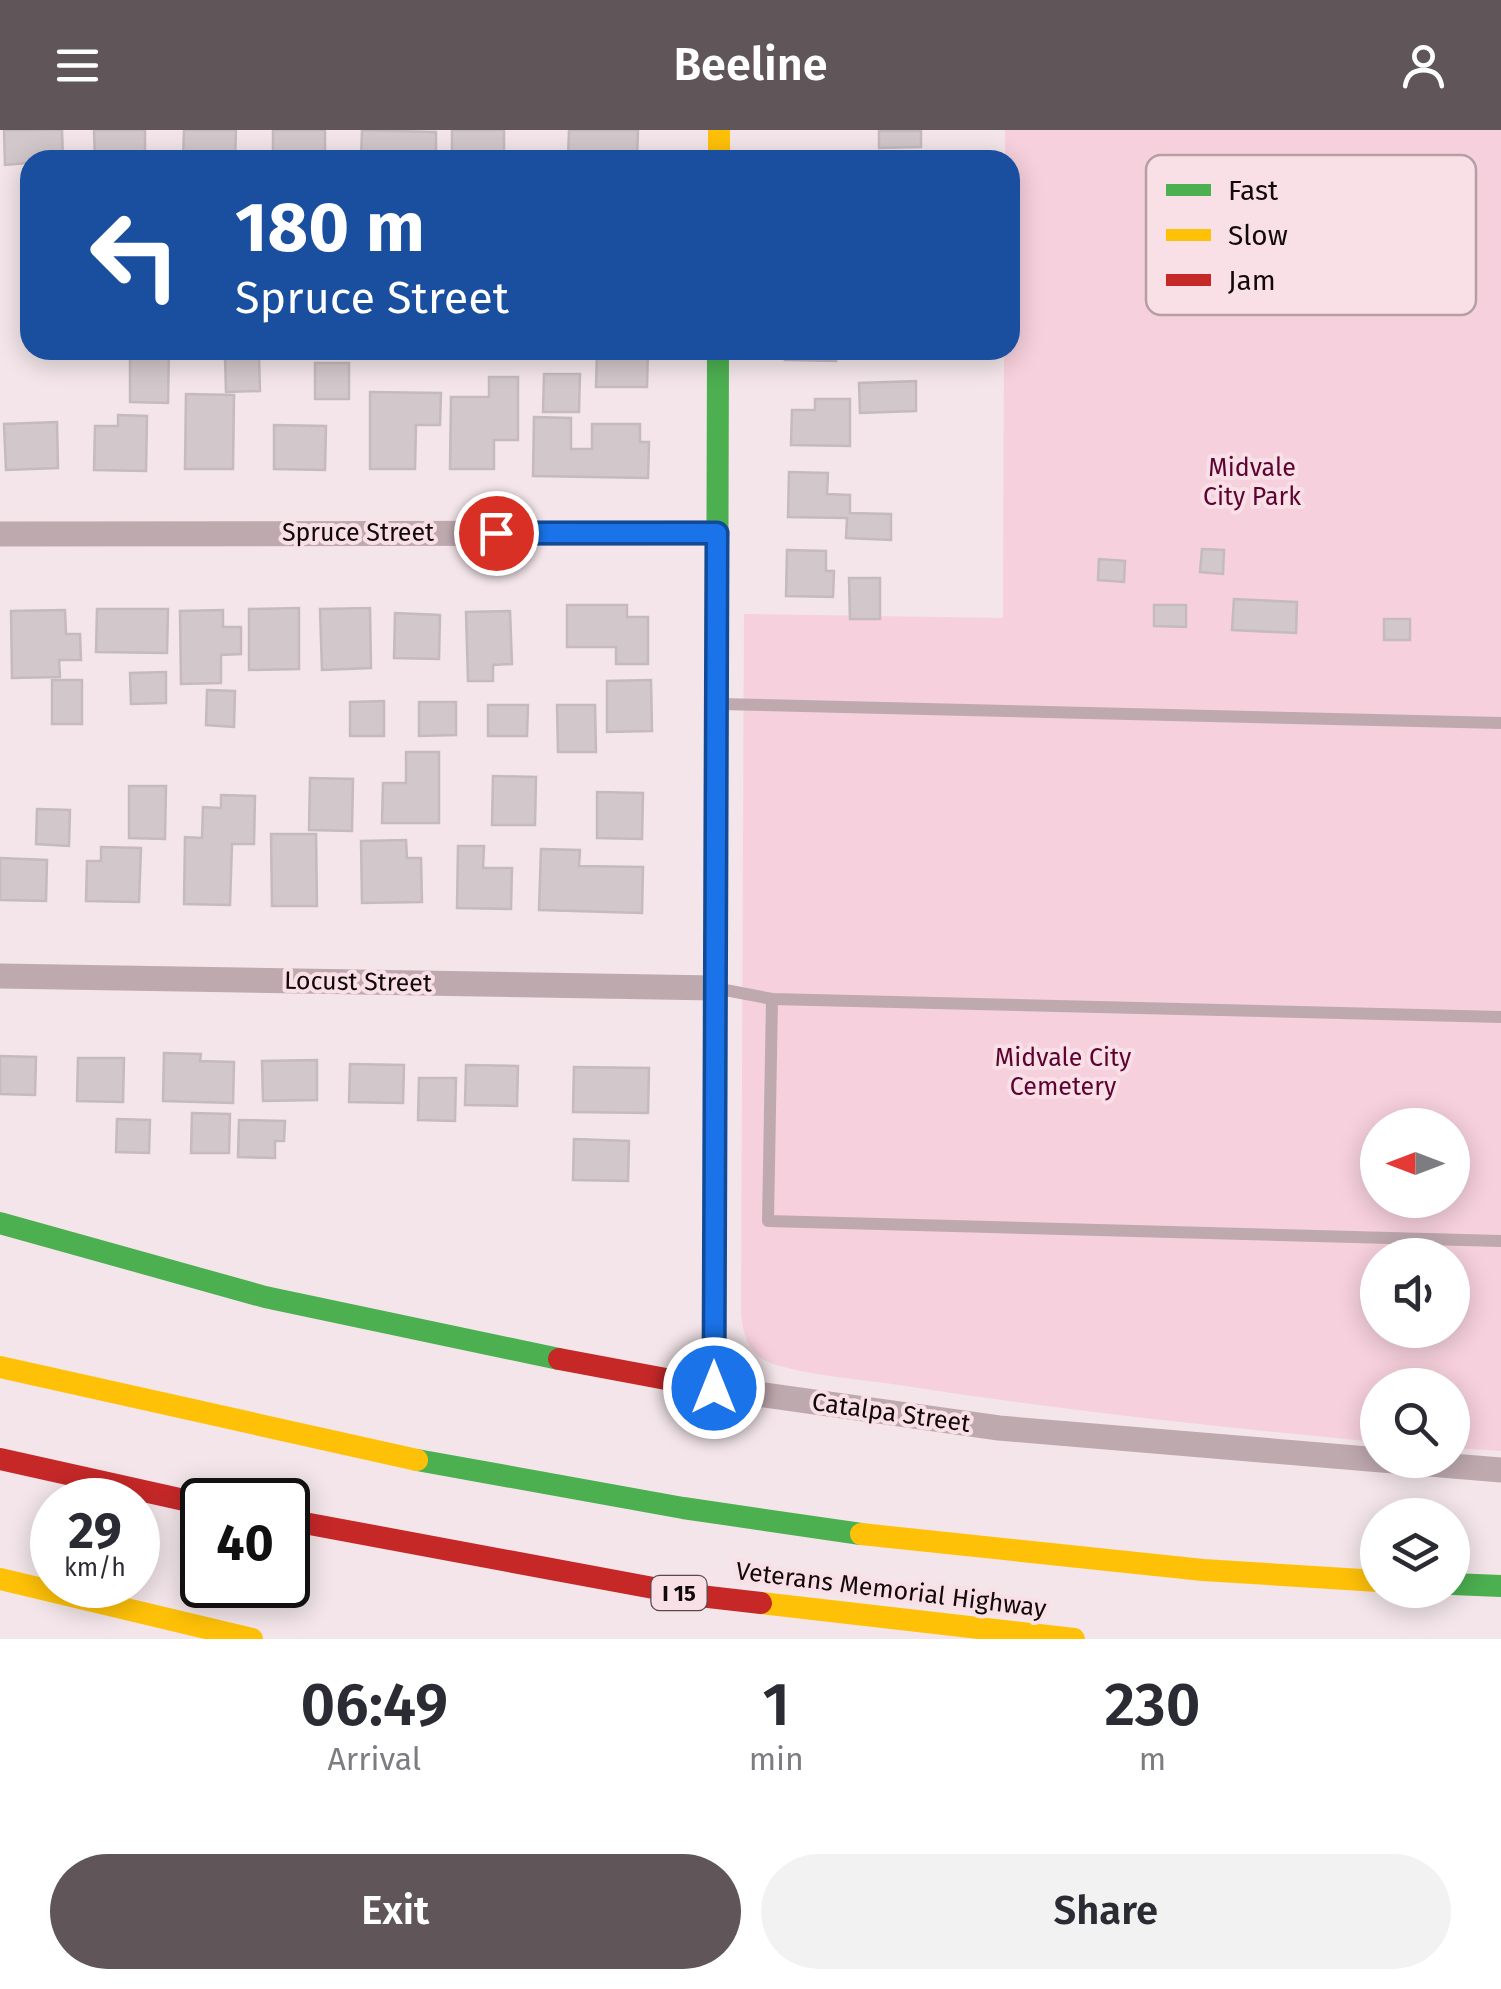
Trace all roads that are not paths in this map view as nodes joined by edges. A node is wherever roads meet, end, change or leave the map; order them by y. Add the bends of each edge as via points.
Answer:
1 (718, 360) edge
2 (717, 533) junction
3 (0, 534) edge
4 (716, 704) junction
5 (1501, 722) edge
6 (0, 976) edge
7 (716, 988) junction
8 (772, 999) junction
9 (1501, 1017) edge
10 (0, 1222) edge
11 (1501, 1240) edge
12 (0, 1350) edge
13 (0, 1367) edge
14 (714, 1388) junction
15 (192, 1412) junction
16 (0, 1459) edge
17 (1501, 1470) edge
18 (180, 1499) edge
19 (310, 1524) edge
20 (0, 1579) edge
21 (1360, 1581) edge
22 (1470, 1585) edge
23 (1501, 1586) edge
24 (252, 1639) edge
25 (1074, 1639) edge

1 - 2 main road
2 - 3 street, Spruce Street
2 - 4 main road
4 - 5 lane
4 - 7 main road
6 - 7 street, Locust Street
7 - 8 lane
7 - 14 main road
8 - 9 lane
8 - 11 lane via 768,1221
10 - 14 main road, Catalpa Street via 120,1262 303,1309
12 - 15 main road
13 - 15 main road
14 - 17 street, Catalpa Street via 999,1428
15 - 21 main road via 550,1487 740,1519 1066,1560
16 - 18 main road
19 - 25 main road, Veterans Memorial Highway / I 15 via 691,1595
20 - 24 main road
22 - 23 main road

